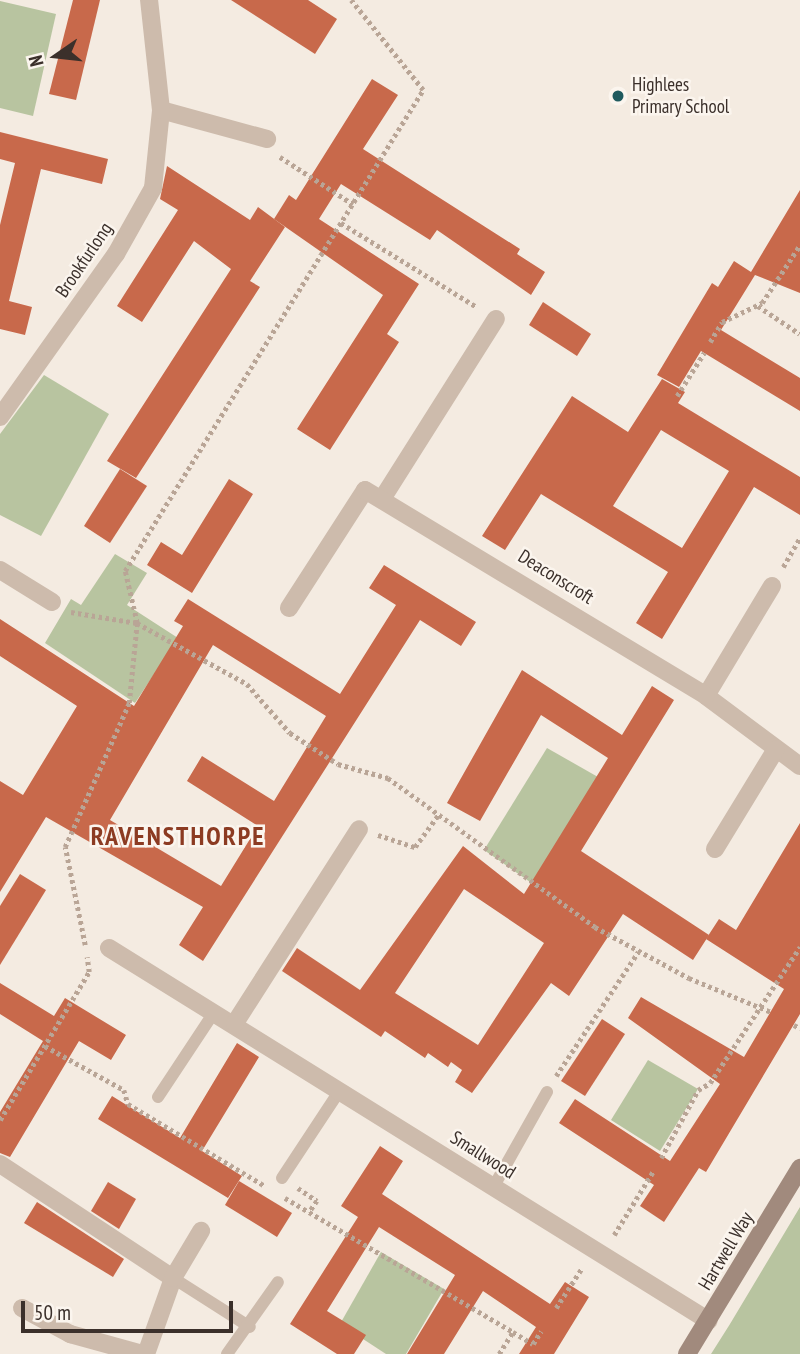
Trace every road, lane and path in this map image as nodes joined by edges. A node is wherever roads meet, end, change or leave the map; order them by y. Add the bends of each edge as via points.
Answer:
1 (149, 0) edge
2 (351, 0) edge
3 (161, 110) junction
4 (267, 139) joint
5 (353, 204) junction
6 (341, 223) junction
7 (800, 245) edge
8 (758, 306) junction
9 (496, 319) joint
10 (800, 334) edge
11 (710, 342) dead end
12 (704, 353) dead end
13 (677, 396) dead end
14 (0, 417) edge
15 (382, 499) junction
16 (800, 538) edge
17 (0, 570) edge
18 (772, 586) joint
19 (52, 603) joint
20 (289, 608) dead end
21 (136, 623) junction
22 (706, 695) junction
23 (776, 749) junction
24 (800, 766) edge
25 (439, 814) junction
26 (359, 829) joint
27 (715, 849) dead end
28 (800, 947) edge
29 (109, 948) dead end
30 (638, 952) junction
31 (762, 1007) junction
32 (215, 1011) junction
33 (771, 1012) dead end
34 (235, 1023) junction
35 (340, 1090) junction
36 (547, 1092) joint
37 (158, 1097) dead end
38 (0, 1120) edge
39 (661, 1158) dead end
40 (0, 1164) edge
41 (800, 1168) edge
42 (654, 1170) dead end
43 (282, 1178) joint
44 (494, 1186) junction
45 (309, 1213) dead end
46 (201, 1231) dead end
47 (599, 1252) junction
48 (173, 1279) junction
49 (278, 1282) dead end
50 (22, 1308) dead end
51 (556, 1308) dead end
52 (709, 1321) junction
53 (250, 1327) junction
54 (541, 1331) dead end
55 (144, 1354) edge
56 (227, 1354) edge
57 (499, 1354) edge
58 (687, 1354) edge

1 - 3 street, Brookfurlong
2 - 5 path via 423,90
3 - 4 street
3 - 14 street, Brookfurlong via 153,188 116,254
4 - 5 path via 283,161
5 - 6 path
6 - 9 path
6 - 21 path via 125,571
7 - 8 path
8 - 10 path
8 - 11 path via 722,323
9 - 15 street
12 - 13 path
15 - 20 street via 365,490
15 - 22 street, Deaconscroft
16 - 18 path
17 - 19 street
18 - 22 street
19 - 21 path via 82,616
21 - 25 path via 247,684 290,733 338,764 388,778
21 - 38 path via 129,703 65,847 89,972
22 - 23 street, Deaconscroft
23 - 24 street, Deaconscroft
23 - 27 street
25 - 26 path via 415,847
25 - 30 path via 537,889
26 - 34 street
28 - 31 path
29 - 32 street, Smallwood
30 - 31 path
30 - 36 path
31 - 33 path
31 - 39 path via 710,1083 698,1090
32 - 34 street, Smallwood
32 - 37 lane
34 - 35 street, Smallwood
35 - 43 lane
35 - 44 street, Smallwood
36 - 44 lane
40 - 48 street
41 - 52 street, Hartwell Way
42 - 47 path
43 - 45 path via 317,1201
44 - 47 street, Smallwood
46 - 48 street
47 - 51 path
47 - 52 street, Smallwood
48 - 53 lane
48 - 55 street
49 - 53 lane
50 - 55 street via 70,1334
52 - 58 street, Hartwell Way
53 - 56 lane
54 - 57 path via 533,1344 513,1332

